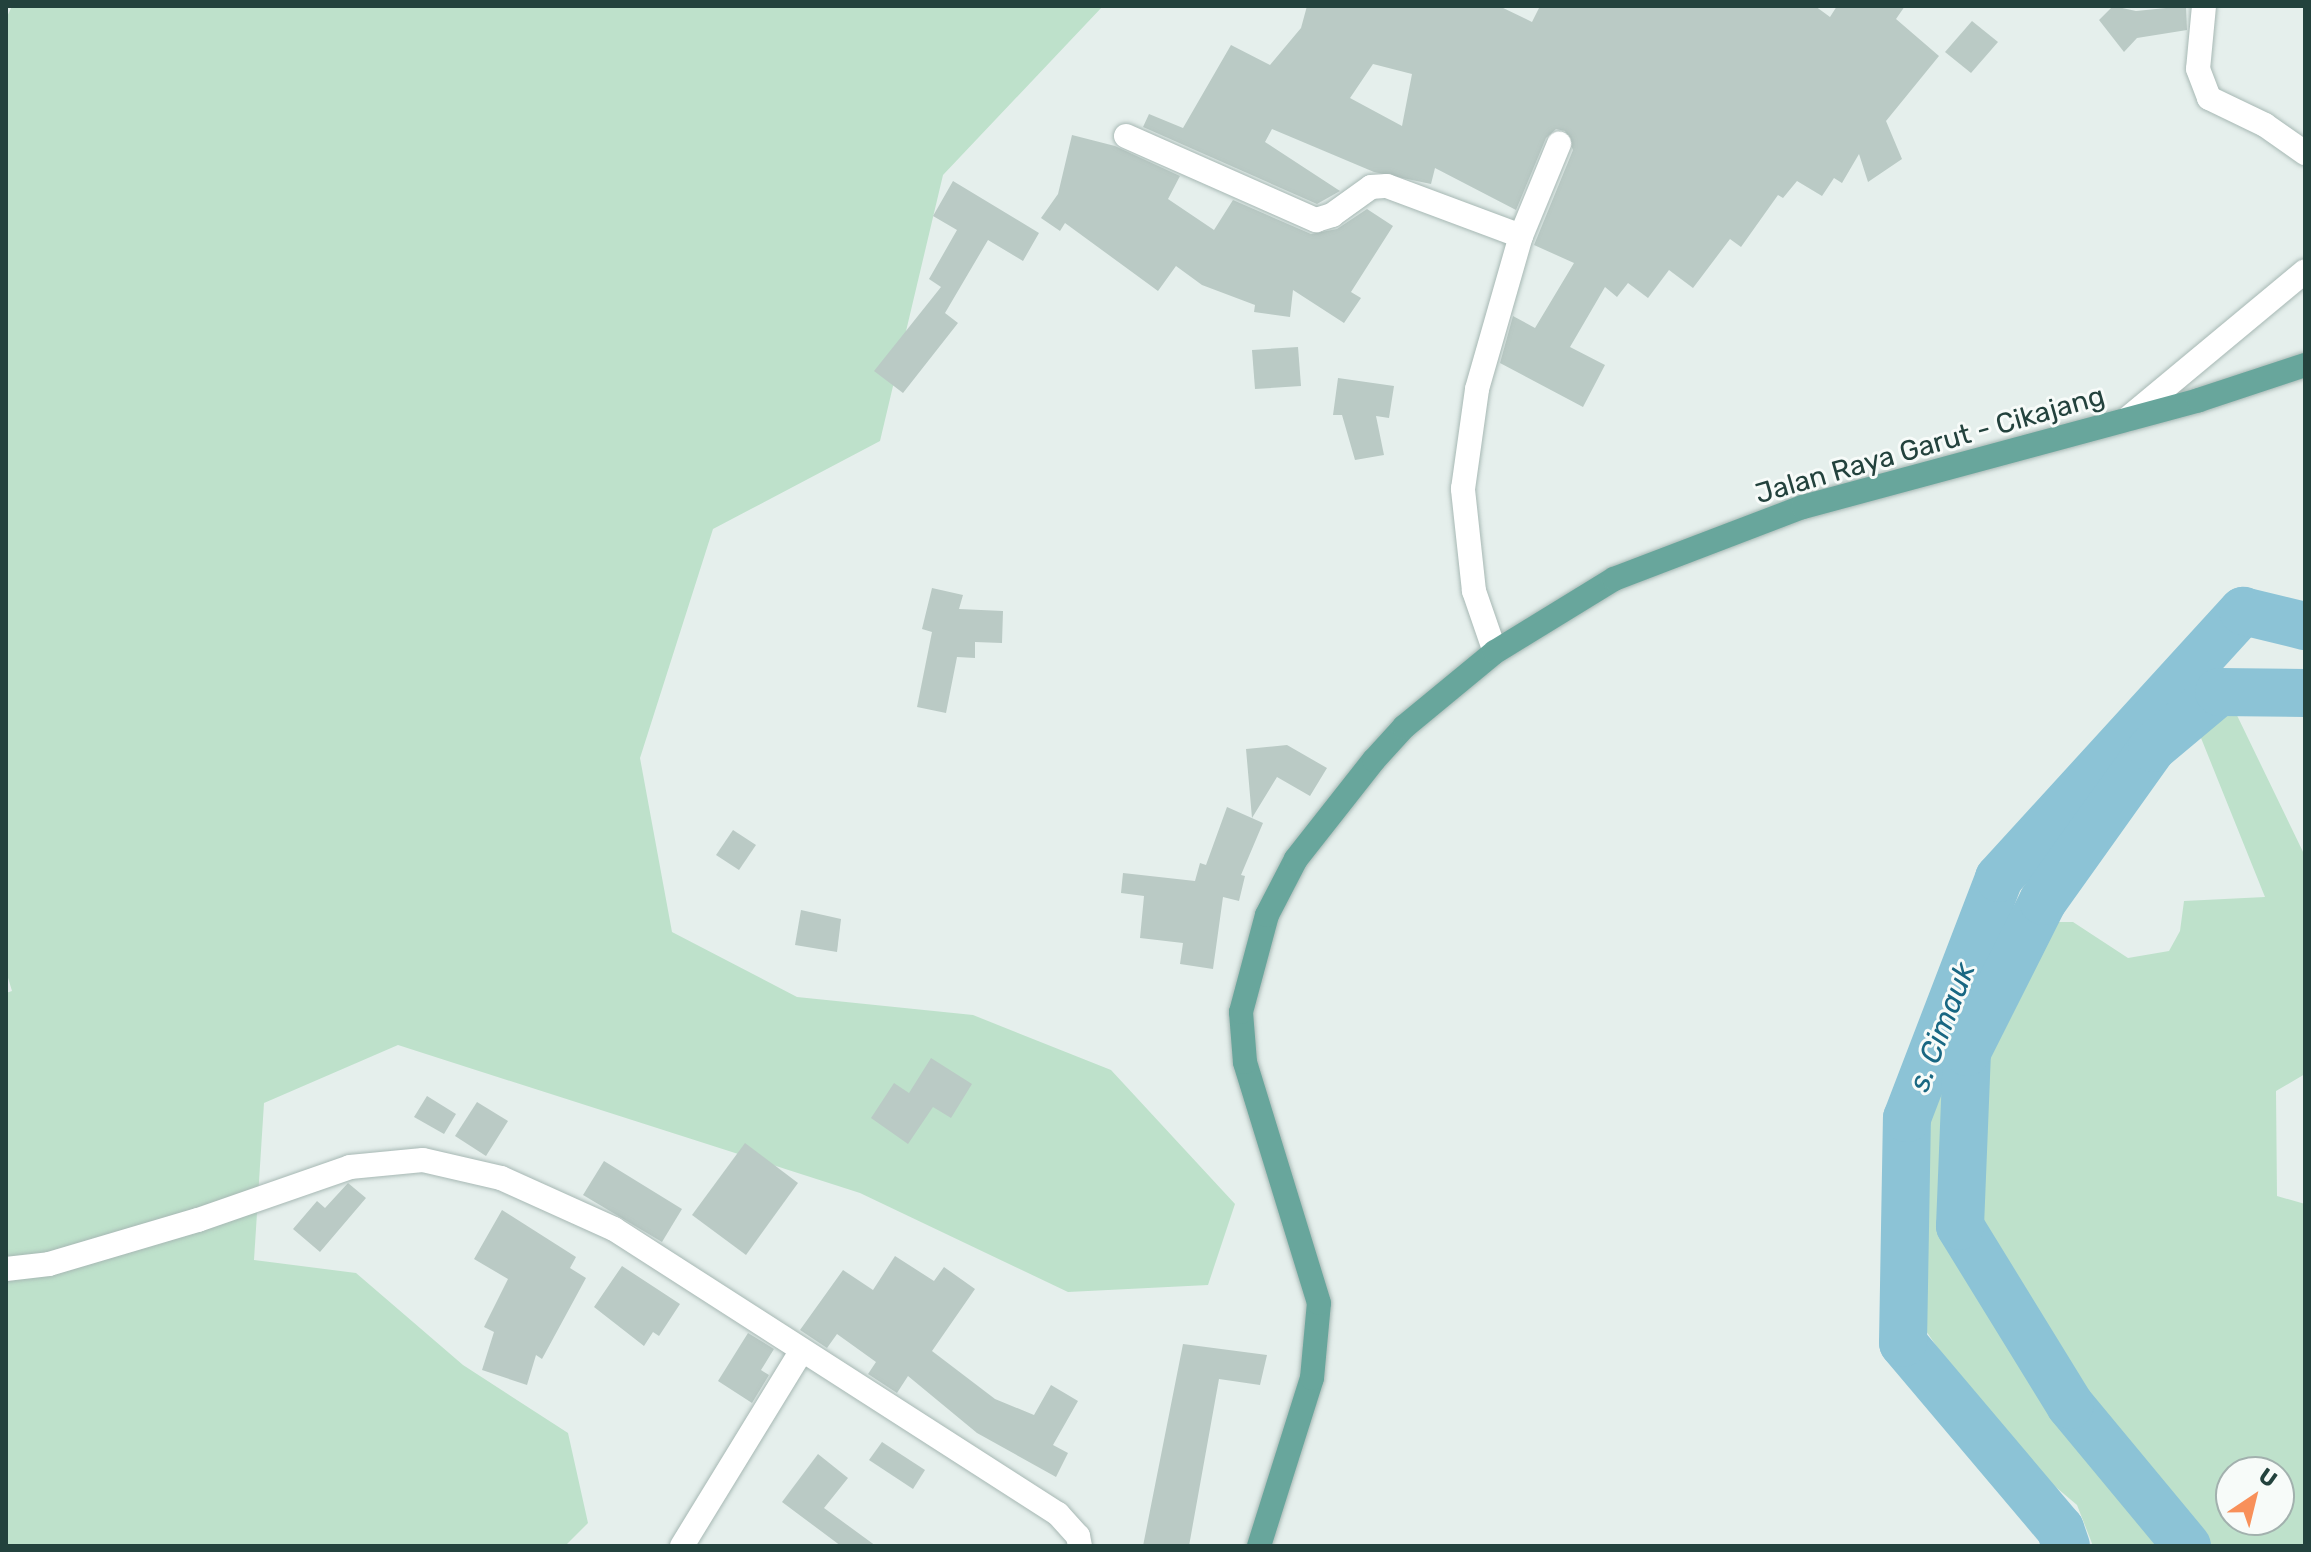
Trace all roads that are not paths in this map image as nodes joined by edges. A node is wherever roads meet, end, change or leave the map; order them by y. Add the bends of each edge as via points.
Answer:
1 (2204, 6) edge
2 (1126, 136) dead end
3 (1559, 144) dead end
4 (2305, 153) edge
5 (1521, 236) junction
6 (2305, 271) edge
7 (2305, 365) edge
8 (2127, 419) junction
9 (1495, 652) junction
10 (6, 1269) edge
11 (801, 1352) junction
12 (682, 1546) edge
13 (1080, 1546) edge
14 (1259, 1546) edge

1 - 4 street via 2198,69 2209,98 2265,125
2 - 5 street via 1316,220 1371,187 1387,186
3 - 5 street
5 - 9 street via 1477,389 1463,489 1474,591
6 - 8 street
7 - 8 main road, Jalan Raya Garut - Cikajang
8 - 9 main road, Jalan Raya Garut - Cikajang via 1803,507 1614,579
9 - 14 main road, Jalan Raya Garut - Cikajang via 1404,727 1330,813 1296,859 1267,915 1250,964 1241,1012 1245,1062 1319,1303 1312,1378
10 - 11 street via 49,1264 198,1220 350,1167 423,1160 501,1178 614,1229
11 - 12 street
11 - 13 street via 1058,1514 1078,1536

